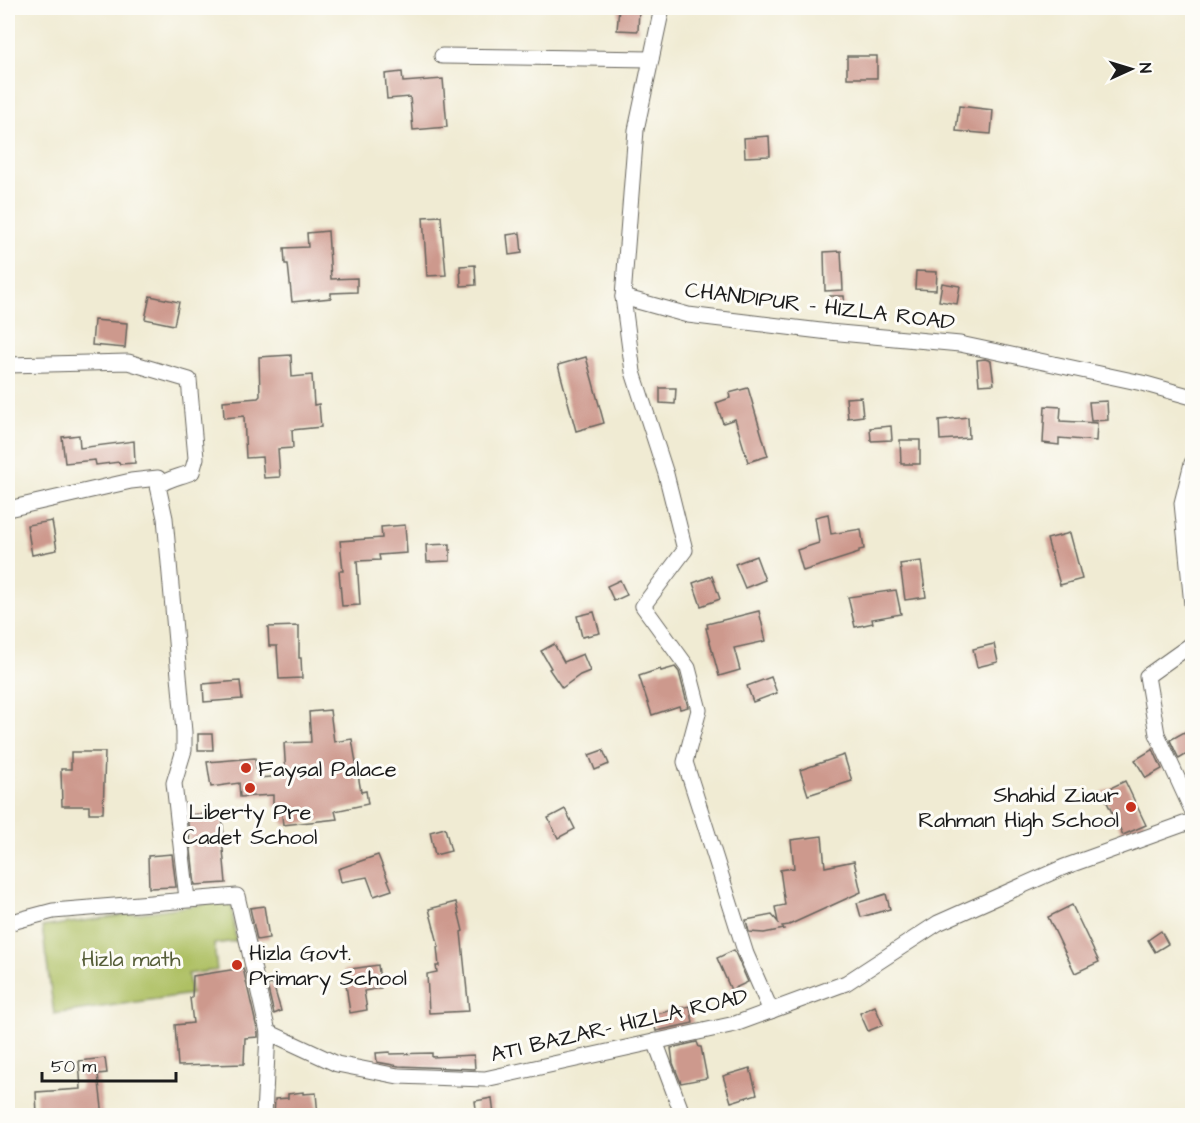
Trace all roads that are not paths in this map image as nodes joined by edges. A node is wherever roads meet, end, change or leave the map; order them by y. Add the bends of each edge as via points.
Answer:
1 (662, 8) edge
2 (442, 56) dead end
3 (651, 59) junction
4 (623, 297) junction
5 (8, 365) edge
6 (1192, 397) edge
7 (1192, 463) edge
8 (158, 486) junction
9 (8, 509) edge
10 (1192, 605) edge
11 (1192, 644) edge
12 (1192, 810) edge
13 (1192, 820) edge
14 (187, 899) junction
15 (8, 923) edge
16 (771, 1011) junction
17 (268, 1032) junction
18 (655, 1041) junction
19 (264, 1116) edge
20 (683, 1116) edge

1 - 3 street
2 - 3 street
3 - 4 street via 636,130
4 - 6 street, CHANDIPUR - HIZLA ROAD via 687,315 960,344
4 - 16 street via 633,372 666,474 685,550 643,606 688,668 699,710 685,762 746,954
5 - 8 street via 128,362 189,380 196,458 192,472 169,478
7 - 10 street via 1182,503
8 - 9 street via 158,478 131,481
8 - 14 street via 165,518 183,732 184,750 174,783
11 - 12 street via 1147,676 1157,734
13 - 16 street, ATI BAZAR- HIZLA ROAD via 1064,867 938,923 846,982
14 - 15 street via 53,910
14 - 17 street via 237,896
16 - 18 street, ATI BAZAR- HIZLA ROAD via 735,1024
17 - 18 street, ATI BAZAR- HIZLA ROAD via 337,1064 398,1076 485,1079
17 - 19 street
18 - 20 street

